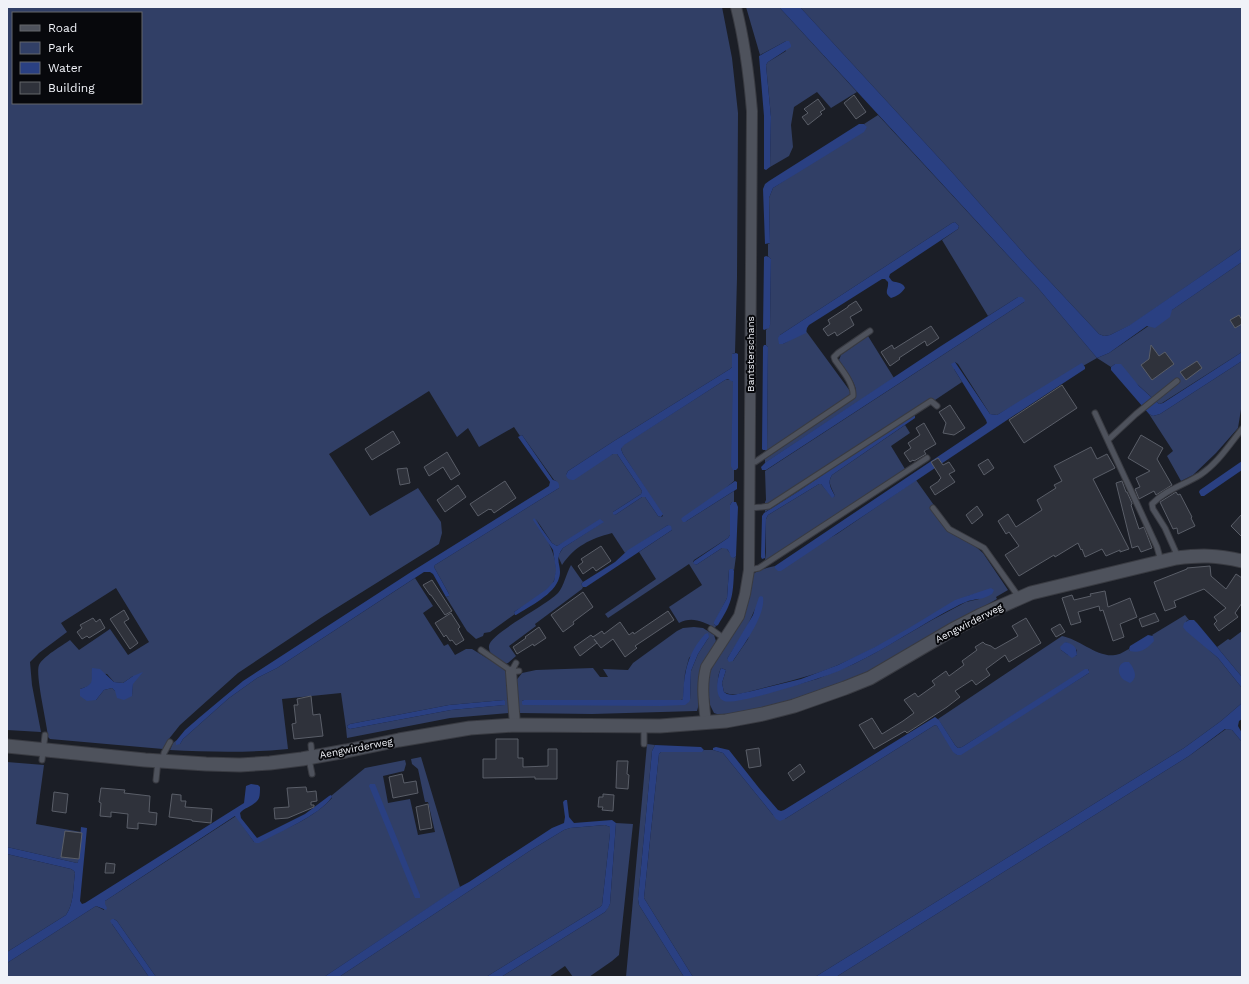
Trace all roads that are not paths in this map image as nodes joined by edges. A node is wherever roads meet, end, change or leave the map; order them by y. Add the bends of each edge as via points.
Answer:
1 (736, 7) edge
2 (870, 331) dead end
3 (1177, 381) dead end
4 (937, 406) dead end
5 (1095, 413) dead end
6 (1242, 429) edge
7 (1108, 440) junction
8 (928, 458) dead end
9 (750, 461) junction
10 (749, 508) junction
11 (933, 508) dead end
12 (1178, 558) junction
13 (1242, 561) edge
14 (1161, 562) junction
15 (749, 570) junction
16 (1018, 599) junction
17 (711, 629) dead end
18 (725, 639) junction
19 (484, 651) dead end
20 (515, 669) joint
21 (706, 722) junction
22 (515, 725) junction
23 (644, 726) junction
24 (45, 735) dead end
25 (170, 742) dead end
26 (644, 744) dead end
27 (7, 746) edge
28 (311, 753) junction
29 (42, 755) junction
30 (161, 761) junction
31 (312, 774) dead end
32 (156, 780) dead end

1 - 9 street, Bantsterschans via 744,35 752,111
2 - 9 lane via 834,357 851,384 853,396 755,462
3 - 7 lane
4 - 10 lane via 931,401 769,506
5 - 7 lane
6 - 12 lane via 1214,463 1201,474 1160,496 1152,504
7 - 14 lane via 1157,547
8 - 15 lane via 759,568
9 - 10 street, Bantsterschans
10 - 15 street, Bantsterschans
11 - 16 lane via 949,529 984,548 1016,592
12 - 13 street, Aengwirderweg via 1212,555
12 - 14 street, Aengwirderweg
14 - 16 street, Aengwirderweg
15 - 18 street, Bantsterschans via 743,605
16 - 21 street, Aengwirderweg via 981,615 870,678 845,688 763,714
17 - 18 lane
18 - 21 street, Bantsterschans via 706,667 703,690
19 - 20 lane via 507,668
20 - 22 street
21 - 23 street, Aengwirderweg
22 - 23 street, Aengwirderweg
22 - 28 street, Aengwirderweg via 448,731
23 - 26 lane
24 - 29 lane
25 - 30 lane
27 - 29 street, Aengwirderweg
28 - 30 street, Aengwirderweg via 270,763 240,765
28 - 31 lane
29 - 30 street, Aengwirderweg
30 - 32 lane

